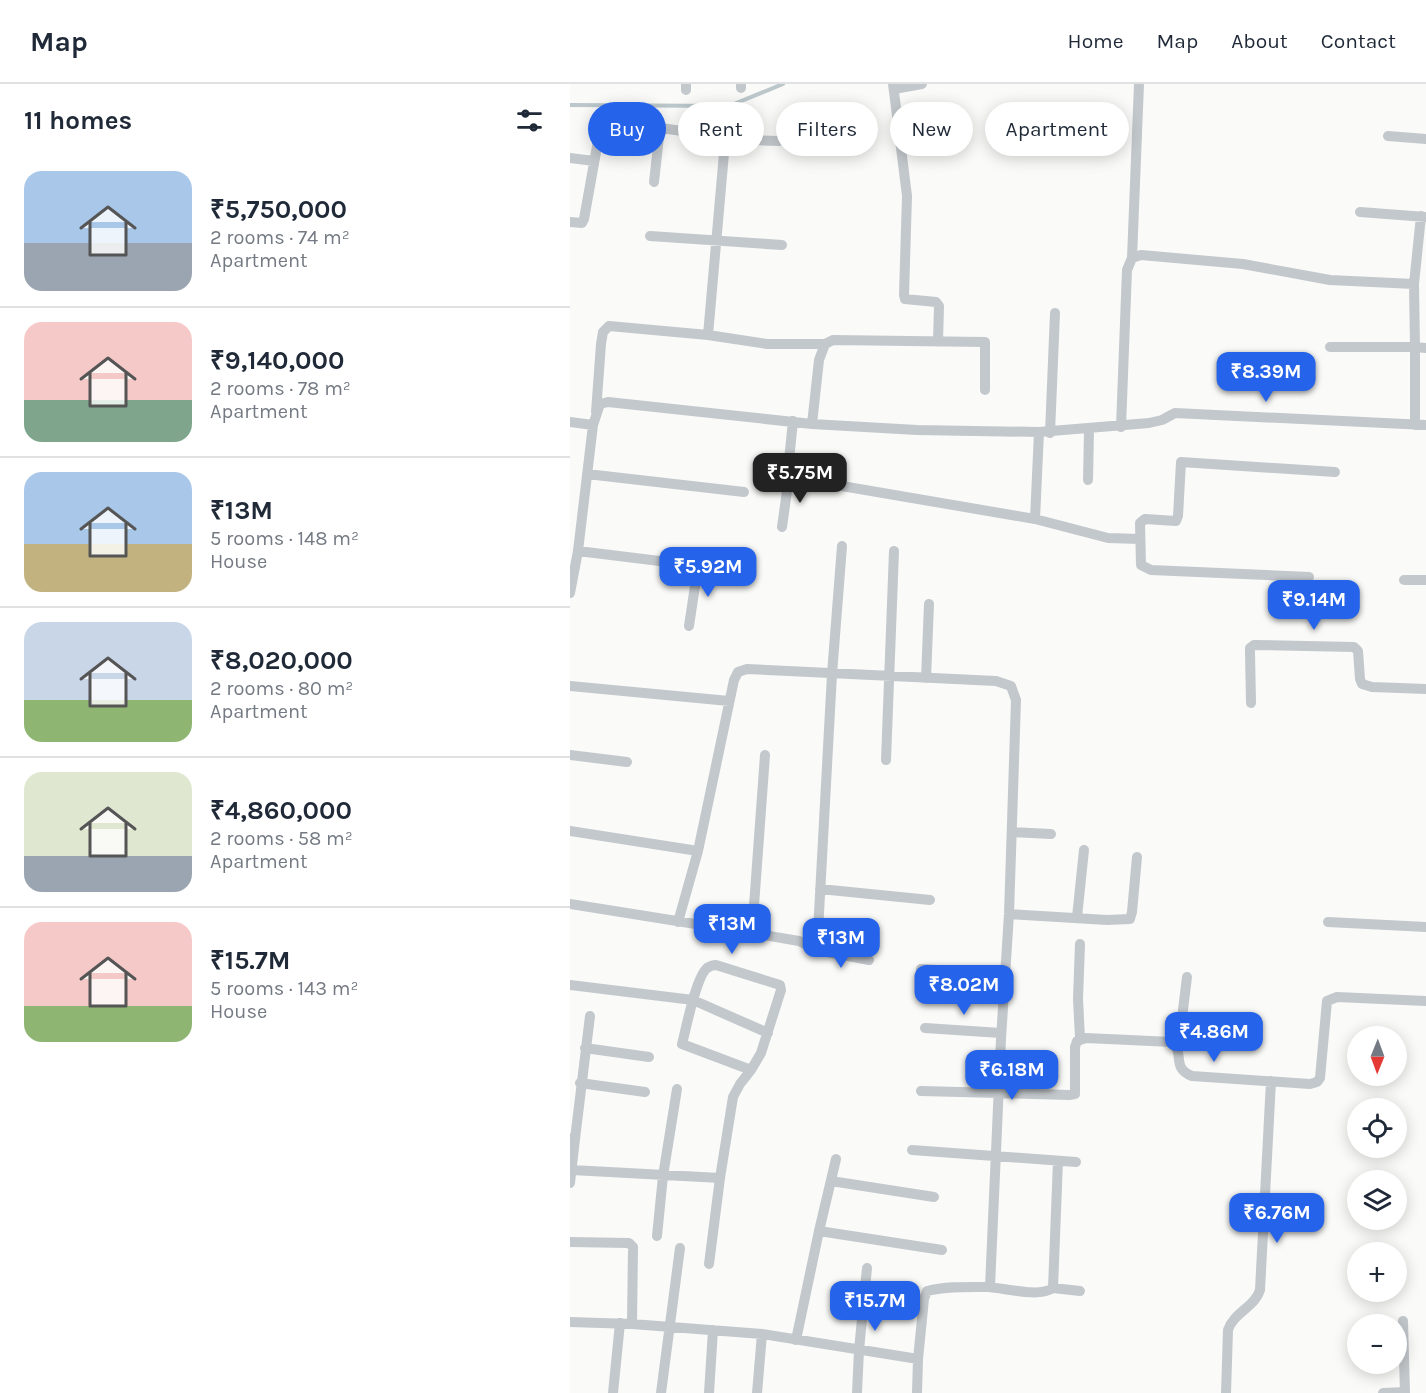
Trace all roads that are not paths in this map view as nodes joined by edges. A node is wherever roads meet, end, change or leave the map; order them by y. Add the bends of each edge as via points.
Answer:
1 (922, 84) edge
2 (1139, 84) edge
3 (893, 86) edge
4 (1388, 136) dead end
5 (1426, 139) edge
6 (595, 156) edge
7 (657, 156) edge
8 (724, 156) edge
9 (570, 158) edge
10 (594, 161) junction
11 (654, 182) dead end
12 (1360, 212) dead end
13 (1423, 217) edge
14 (570, 222) edge
15 (650, 236) dead end
16 (716, 242) junction
17 (782, 245) dead end
18 (1132, 258) junction
19 (1414, 284) junction
20 (1055, 314) dead end
21 (708, 335) junction
22 (938, 342) junction
23 (825, 344) junction
24 (1330, 348) dead end
25 (1421, 348) edge
26 (985, 390) dead end
27 (596, 412) junction
28 (793, 421) junction
29 (570, 422) edge
30 (812, 424) junction
31 (1420, 425) edge
32 (593, 426) junction
33 (1120, 427) junction
34 (1089, 430) junction
35 (1044, 432) junction
36 (1335, 472) dead end
37 (587, 474) junction
38 (789, 477) junction
39 (1088, 480) dead end
40 (744, 492) dead end
41 (1035, 519) junction
42 (782, 527) dead end
43 (1140, 539) junction
44 (842, 546) dead end
45 (578, 551) junction
46 (894, 551) dead end
47 (698, 566) junction
48 (733, 570) dead end
49 (1309, 577) dead end
50 (1404, 580) dead end
51 (1426, 580) edge
52 (570, 592) edge
53 (929, 604) dead end
54 (689, 626) dead end
55 (832, 675) junction
56 (888, 677) junction
57 (926, 678) junction
58 (570, 686) edge
59 (1426, 689) edge
60 (729, 701) junction
61 (1251, 703) dead end
62 (570, 755) edge
63 (765, 755) dead end
64 (886, 760) dead end
65 (627, 762) dead end
66 (570, 831) edge
67 (1012, 832) junction
68 (1051, 834) dead end
69 (1084, 850) dead end
70 (698, 851) junction
71 (1137, 857) dead end
72 (820, 889) junction
73 (930, 900) dead end
74 (570, 904) edge
75 (1009, 914) junction
76 (1077, 917) junction
77 (678, 922) junction
78 (1329, 922) dead end
79 (1426, 927) edge
80 (752, 933) junction
81 (1080, 944) dead end
82 (817, 950) junction
83 (869, 960) dead end
84 (921, 969) dead end
85 (1005, 974) junction
86 (1187, 977) dead end
87 (570, 985) edge
88 (693, 1000) junction
89 (1426, 1001) edge
90 (590, 1016) dead end
91 (925, 1028) dead end
92 (768, 1033) junction
93 (1001, 1033) junction
94 (1080, 1038) junction
95 (585, 1048) junction
96 (1178, 1051) junction
97 (649, 1057) dead end
98 (751, 1070) junction
99 (1271, 1082) junction
100 (580, 1083) junction
101 (677, 1089) dead end
102 (921, 1091) dead end
103 (645, 1092) dead end
104 (998, 1094) junction
105 (573, 1139) edge
106 (912, 1150) dead end
107 (996, 1157) junction
108 (836, 1159) dead end
109 (1058, 1161) junction
110 (1076, 1162) dead end
111 (572, 1170) junction
112 (663, 1176) junction
113 (720, 1178) junction
114 (831, 1181) junction
115 (570, 1183) edge
116 (934, 1197) dead end
117 (819, 1231) junction
118 (657, 1236) dead end
119 (570, 1242) edge
120 (680, 1248) dead end
121 (942, 1250) dead end
122 (709, 1264) dead end
123 (867, 1268) dead end
124 (990, 1287) junction
125 (1053, 1288) junction
126 (1080, 1291) dead end
127 (570, 1322) edge
128 (620, 1323) junction
129 (632, 1324) junction
130 (670, 1327) junction
131 (713, 1330) junction
132 (762, 1334) junction
133 (796, 1340) junction
134 (859, 1350) junction
135 (918, 1359) junction
136 (1404, 1374) edge
137 (1405, 1392) edge
138 (613, 1393) edge
139 (662, 1393) edge
140 (709, 1393) edge
141 (757, 1393) edge
142 (857, 1393) edge
143 (917, 1393) edge
144 (1226, 1393) edge
145 (1383, 1393) edge

1 - 3 street
2 - 18 street
3 - 22 street via 907,196 904,295 905,299 936,302 939,306
4 - 5 street
6 - 10 street
7 - 11 street
8 - 16 street
9 - 10 street
10 - 14 street via 584,219 582,223
12 - 13 street
13 - 19 street
15 - 16 street
16 - 17 street
16 - 21 street
18 - 19 street via 1141,255 1232,262 1330,280
18 - 33 street via 1127,270
19 - 25 street
20 - 35 street
21 - 23 street via 767,344
21 - 27 street via 609,326 603,332 601,344
22 - 23 street via 833,340
22 - 26 street via 985,342
23 - 30 street via 819,360
24 - 25 street
25 - 31 street
27 - 28 street via 600,404 608,402
27 - 32 street
28 - 30 street
28 - 38 street
29 - 32 street
30 - 35 street
31 - 33 street via 1175,413 1162,420
32 - 37 street
33 - 34 street
34 - 35 street
34 - 39 street
35 - 41 street
36 - 43 street via 1181,462 1176,521 1145,519 1140,523
37 - 40 street
37 - 45 street
38 - 41 street
38 - 42 street
41 - 43 street via 1108,538
43 - 49 street via 1141,566 1151,570
44 - 55 street
45 - 47 street
45 - 52 street
46 - 56 street
47 - 48 street
47 - 54 street
50 - 51 street
53 - 57 street
55 - 56 street
55 - 60 street via 747,669 738,672
55 - 72 street
56 - 57 street
56 - 64 street
57 - 67 street via 996,681 1011,686 1016,700
58 - 60 street
59 - 61 street via 1362,684 1358,651 1354,647 1254,645 1250,648
60 - 70 street
62 - 65 street
63 - 80 street
66 - 70 street
67 - 68 street
67 - 75 street
69 - 76 street
70 - 77 street
71 - 76 street via 1132,917
72 - 73 street
72 - 82 street
74 - 77 street
75 - 76 street
75 - 85 street
77 - 80 street
78 - 79 street
80 - 82 street via 799,941
81 - 94 street
82 - 83 street
84 - 85 street
85 - 93 street
86 - 96 street
87 - 88 street
88 - 92 street
88 - 92 street via 706,968 716,965 780,985
88 - 98 street via 682,1044
89 - 99 street via 1332,998 1325,1005 1320,1078 1310,1084
90 - 95 street
91 - 93 street
92 - 98 street
93 - 104 street
94 - 96 street via 1166,1041 1172,1042
94 - 104 street via 1075,1047 1075,1094
95 - 97 street
95 - 100 street
96 - 99 street via 1180,1067 1191,1076
98 - 113 street via 733,1097
99 - 144 street via 1260,1290 1231,1321 1228,1330
100 - 103 street
100 - 105 street
101 - 112 street
102 - 104 street
104 - 107 street
105 - 111 street
106 - 107 street
107 - 109 street
107 - 124 street
108 - 114 street
109 - 110 street
109 - 125 street
111 - 112 street
111 - 115 street
112 - 113 street
112 - 118 street
113 - 122 street
114 - 116 street
114 - 117 street
117 - 121 street
117 - 133 street
119 - 129 street via 633,1246
120 - 130 street
123 - 134 street
124 - 125 street via 1042,1292
124 - 135 street via 927,1291
125 - 126 street
127 - 128 street
128 - 129 street
128 - 138 street
129 - 130 street
130 - 131 street
130 - 139 street
131 - 132 street
131 - 140 street
132 - 133 street
132 - 141 street
133 - 134 street
134 - 135 street
134 - 142 street
135 - 143 street
136 - 137 street
137 - 145 street

